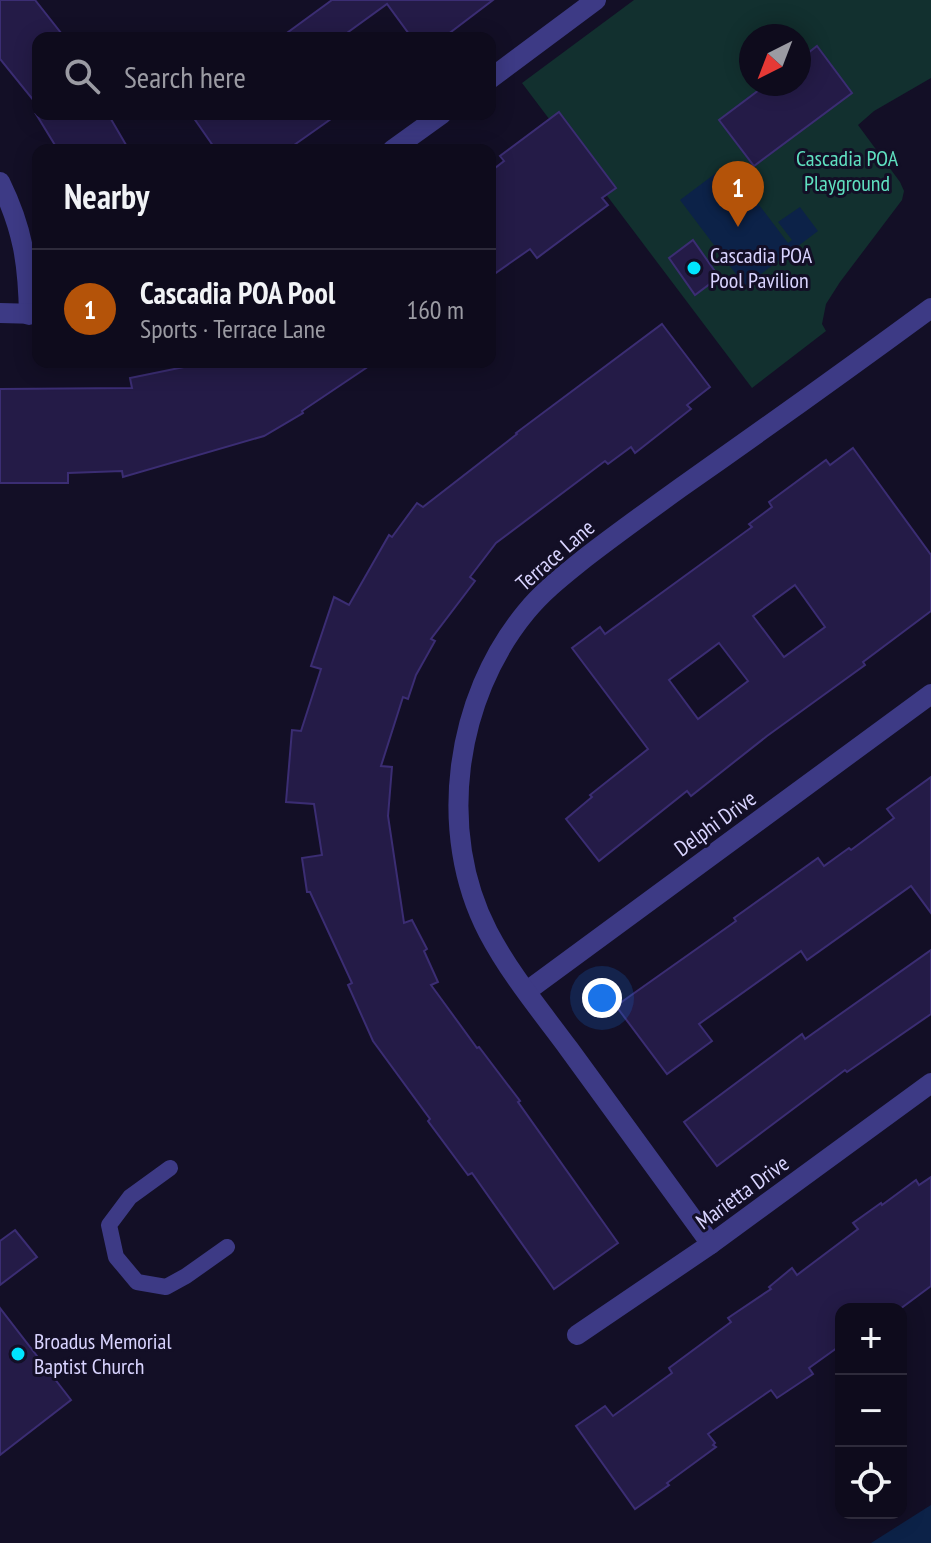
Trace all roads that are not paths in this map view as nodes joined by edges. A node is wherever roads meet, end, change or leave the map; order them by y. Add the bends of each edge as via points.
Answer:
1 (596, 0) edge
2 (496, 75) edge
3 (434, 120) edge
4 (400, 144) edge
5 (0, 182) edge
6 (32, 300) edge
7 (931, 308) edge
8 (0, 313) edge
9 (32, 314) edge
10 (931, 694) edge
11 (527, 991) junction
12 (931, 1083) edge
13 (170, 1168) dead end
14 (711, 1244) junction
15 (227, 1247) dead end
16 (577, 1335) dead end

1 - 2 street
3 - 4 street
5 - 6 street via 21,234
7 - 11 street, Terrace Lane via 620,531 544,592 510,633 468,729 459,816 476,903 488,932
8 - 9 street
10 - 11 street, Delphi Drive
11 - 14 street, Terrace Lane
12 - 14 street, Marietta Drive
13 - 15 lane via 130,1197 109,1225 116,1257 137,1282 166,1287
14 - 16 street, Marietta Drive

